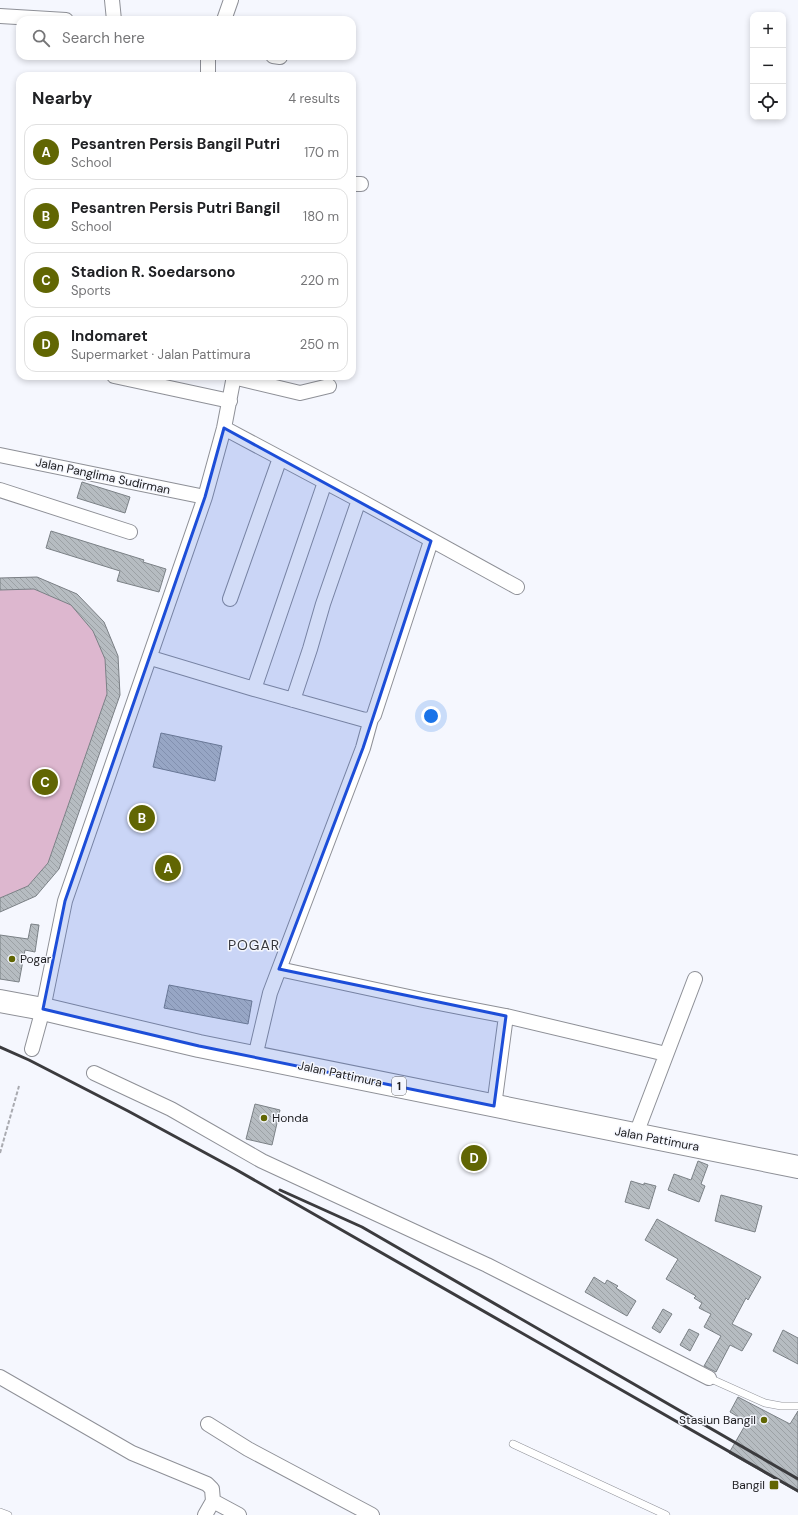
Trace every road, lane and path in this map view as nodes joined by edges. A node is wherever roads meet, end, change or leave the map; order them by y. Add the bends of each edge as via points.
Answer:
1 (112, 0) edge
2 (231, 0) edge
3 (0, 16) edge
4 (114, 16) edge
5 (225, 16) edge
6 (16, 17) edge
7 (208, 60) edge
8 (208, 72) edge
9 (133, 380) edge
10 (234, 380) edge
11 (246, 380) edge
12 (329, 386) dead end
13 (230, 401) junction
14 (224, 428) junction
15 (0, 454) edge
16 (280, 458) junction
17 (325, 482) junction
18 (0, 490) edge
19 (205, 497) junction
20 (359, 500) junction
21 (130, 532) dead end
22 (432, 541) junction
23 (517, 587) dead end
24 (230, 599) dead end
25 (151, 658) junction
26 (254, 690) junction
27 (293, 700) junction
28 (370, 719) junction
29 (279, 969) junction
30 (695, 979) dead end
31 (0, 1001) edge
32 (43, 1009) junction
33 (506, 1016) junction
34 (32, 1049) dead end
35 (666, 1054) junction
36 (255, 1057) junction
37 (94, 1073) dead end
38 (19, 1086) dead end
39 (494, 1106) junction
40 (636, 1134) junction
41 (0, 1153) edge
42 (798, 1167) edge
43 (0, 1376) edge
44 (708, 1378) joint
45 (798, 1406) edge
46 (208, 1424) dead end
47 (513, 1444) dead end
48 (213, 1501) junction
49 (0, 1512) edge
50 (8, 1515) edge
51 (205, 1515) edge
52 (239, 1515) edge
53 (372, 1515) edge
54 (666, 1515) edge

1 - 4 street
2 - 5 street
3 - 6 street
7 - 8 street
9 - 13 street
10 - 13 street
11 - 12 street via 300,393
13 - 14 street
14 - 16 street
14 - 19 street
15 - 19 street, Jalan Panglima Sudirman
16 - 17 street
16 - 24 street
17 - 20 street
17 - 26 street
18 - 21 street
19 - 25 street
20 - 22 street
20 - 27 street via 322,604
22 - 23 street
22 - 28 street via 374,715
25 - 26 street
25 - 32 street via 65,901
26 - 27 street
27 - 28 street via 365,720
28 - 29 street via 351,782
29 - 33 street
29 - 36 street via 270,993
30 - 35 street
31 - 32 highway, Jalan Pattimura / 1
32 - 34 street
32 - 36 highway, Jalan Pattimura / 1
33 - 35 street
33 - 39 street
35 - 40 street
36 - 39 highway, Jalan Pattimura / 1
37 - 44 street via 171,1109 262,1161 487,1265
38 - 41 path
39 - 40 highway, Jalan Pattimura / 1
40 - 42 highway, Jalan Pattimura / 1
43 - 48 street via 132,1453 207,1484 212,1489
44 - 45 lane via 765,1404
46 - 53 street via 248,1449
47 - 54 lane
48 - 51 street
48 - 52 street
49 - 50 lane

